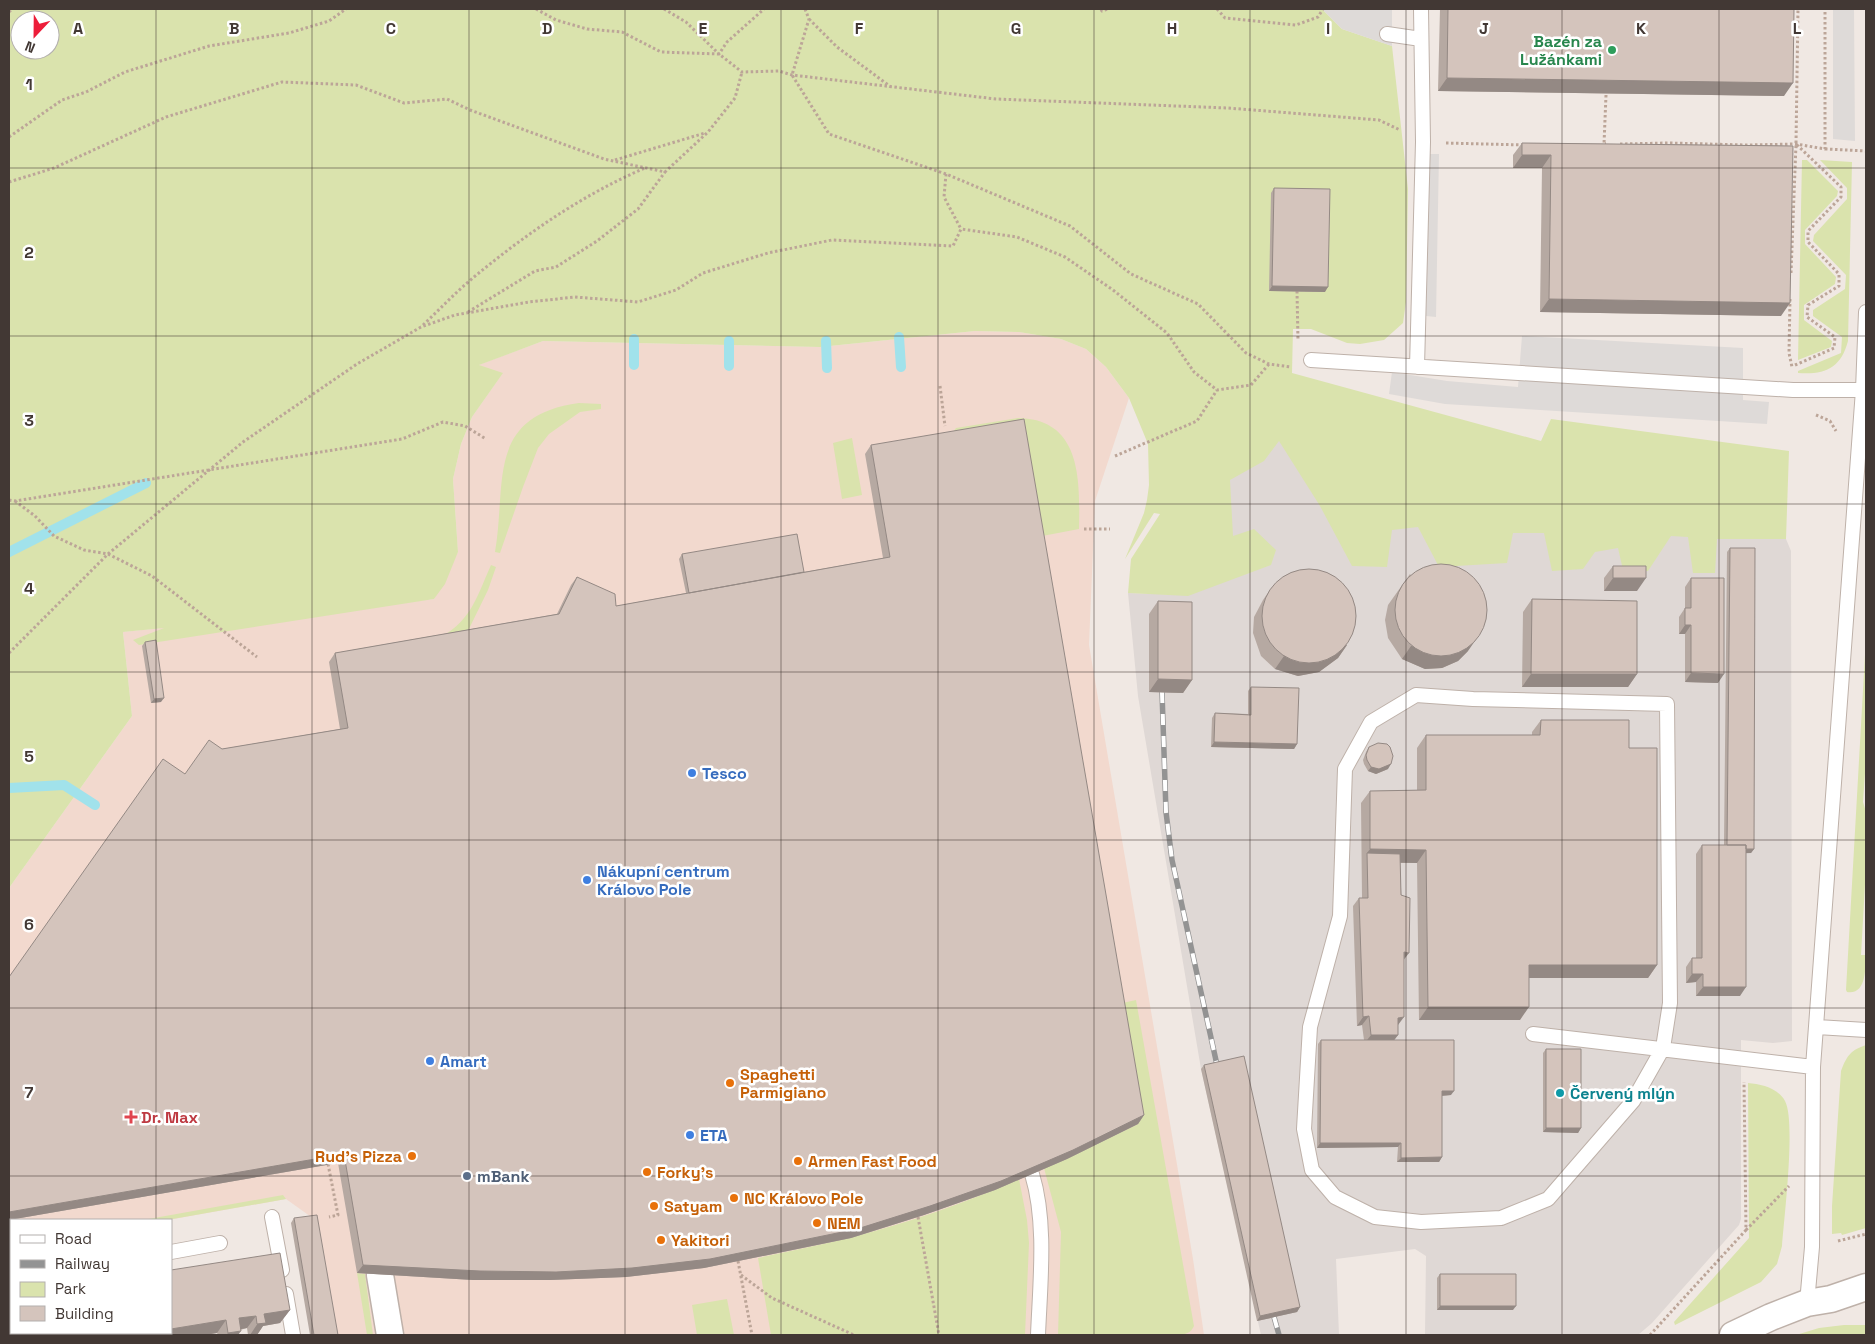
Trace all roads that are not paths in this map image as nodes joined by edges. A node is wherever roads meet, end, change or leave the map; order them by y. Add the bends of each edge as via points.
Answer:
1 (1421, 9) edge
2 (1387, 34) dead end
3 (1421, 38) junction
4 (1866, 312) edge
5 (1311, 360) road end
6 (1417, 368) junction
7 (1863, 390) junction
8 (1816, 1028) junction
9 (1866, 1030) edge
10 (1532, 1034) dead end
11 (1663, 1048) junction
12 (1813, 1067) junction
13 (1032, 1174) edge
14 (272, 1217) dead end
15 (220, 1243) dead end
16 (172, 1252) edge
17 (380, 1275) edge
18 (1866, 1287) edge
19 (1819, 1301) junction
20 (1866, 1305) edge
21 (293, 1335) edge
22 (390, 1335) edge
23 (1038, 1335) edge
24 (1736, 1335) edge

1 - 3 lane
2 - 3 lane
3 - 6 lane via 1423,142
4 - 7 lane
5 - 6 lane
6 - 7 lane via 1793,390
7 - 8 lane
8 - 9 lane
8 - 12 lane
10 - 11 lane
11 - 11 lane via 1633,1101 1548,1199 1501,1218 1421,1222 1375,1217 1335,1197 1312,1170 1304,1129 1310,1027 1340,916 1345,769 1372,722 1416,695 1667,704 1670,1003
11 - 12 lane
12 - 19 lane via 1812,1247
13 - 23 lane via 1040,1240
14 - 21 lane
15 - 16 lane
17 - 22 street
18 - 19 street
19 - 20 street
19 - 24 street via 1771,1317

